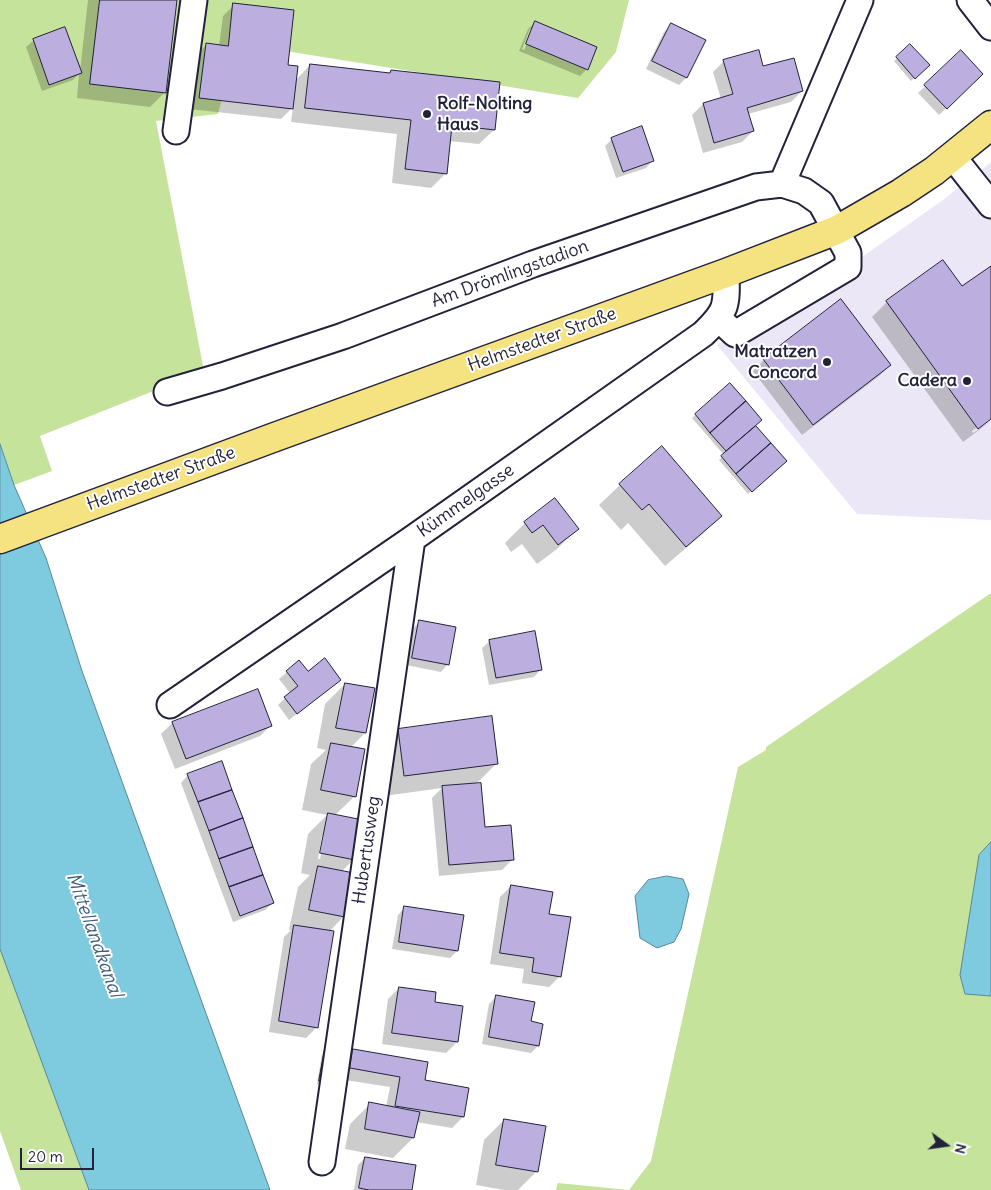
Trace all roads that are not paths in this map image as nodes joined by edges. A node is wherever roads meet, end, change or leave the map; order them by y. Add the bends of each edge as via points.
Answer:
1 (194, 0) edge
2 (860, 0) edge
3 (970, 0) edge
4 (991, 27) edge
5 (991, 125) edge
6 (176, 131) dead end
7 (953, 157) junction
8 (782, 184) junction
9 (991, 205) edge
10 (837, 230) junction
11 (726, 273) junction
12 (719, 319) junction
13 (167, 392) dead end
14 (0, 539) edge
15 (412, 539) junction
16 (170, 704) dead end
17 (322, 1162) dead end

1 - 6 street
2 - 8 street
3 - 4 street
5 - 7 main road, Helmstedter Straße
7 - 9 street
7 - 10 main road, Helmstedter Straße via 901,193
8 - 10 street, Am Drömlingstadion via 804,190 821,203
8 - 13 street, Am Drömlingstadion via 756,186 533,264 343,336
10 - 11 main road, Helmstedter Straße
10 - 12 street, Am Drömlingstadion via 848,253 848,266 735,334
11 - 12 street, Kümmelgasse via 727,301
11 - 14 main road, Helmstedter Straße
12 - 15 street, Kümmelgasse via 703,334
15 - 16 street, Kümmelgasse
15 - 17 street, Hubertusweg

